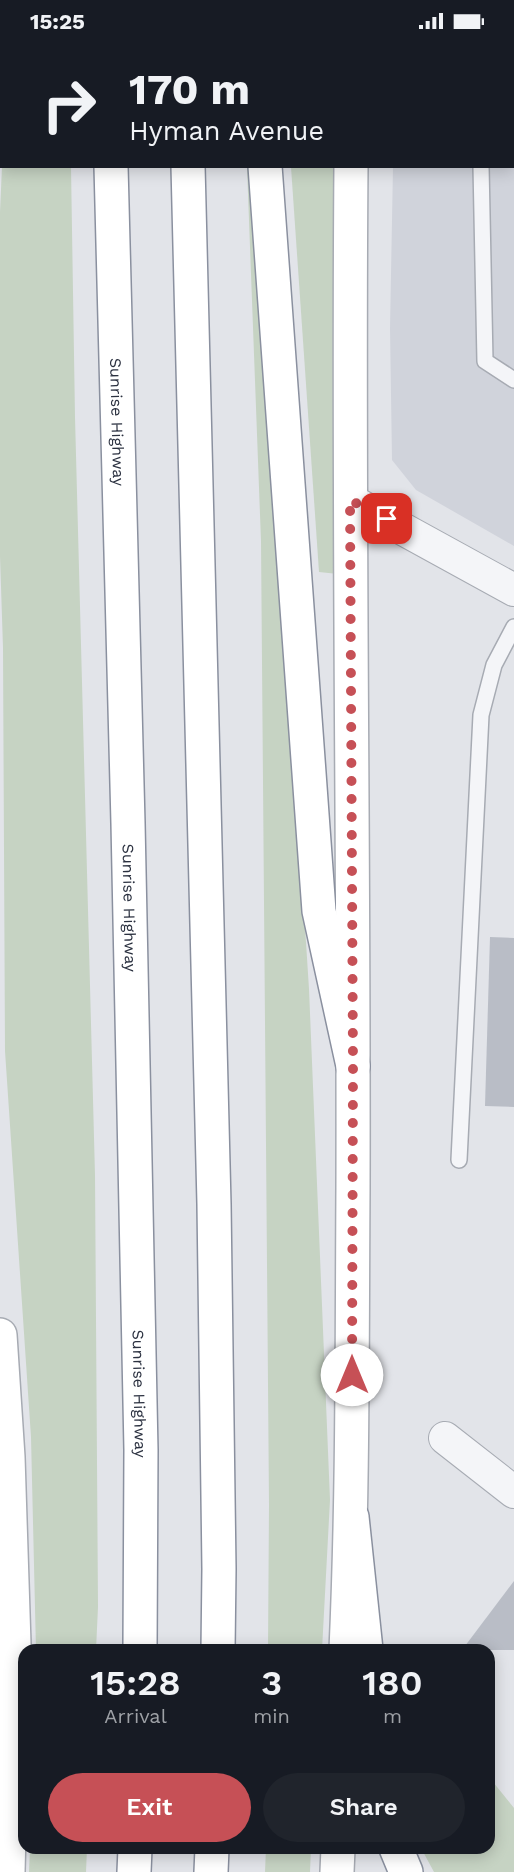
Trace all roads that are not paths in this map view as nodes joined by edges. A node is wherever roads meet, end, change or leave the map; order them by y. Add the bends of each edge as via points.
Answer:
1 (111, 168) edge
2 (188, 168) edge
3 (265, 168) edge
4 (351, 168) edge
5 (481, 168) edge
6 (514, 380) edge
7 (350, 500) junction
8 (514, 590) edge
9 (514, 627) edge
10 (353, 1066) junction
11 (459, 1160) dead end
12 (0, 1335) edge
13 (446, 1438) dead end
14 (514, 1492) edge
15 (352, 1517) junction
16 (140, 1644) edge
17 (218, 1644) edge
18 (346, 1644) edge
19 (365, 1644) edge
20 (135, 1854) edge
21 (212, 1854) edge
22 (338, 1854) edge
23 (398, 1854) edge
24 (8, 1872) edge
25 (134, 1872) edge
26 (211, 1872) edge
27 (337, 1872) edge
28 (406, 1872) edge

1 - 16 main road, Sunrise Highway via 141,1450
2 - 17 main road via 214,1226
3 - 10 main road via 319,911
4 - 7 main road
5 - 6 lane via 485,361
7 - 8 street
7 - 10 main road
9 - 11 lane via 494,665 481,715
10 - 15 main road
12 - 24 main road via 14,1644
13 - 14 street
15 - 18 main road
15 - 19 main road
20 - 25 main road
21 - 26 main road
22 - 27 main road
23 - 28 main road

